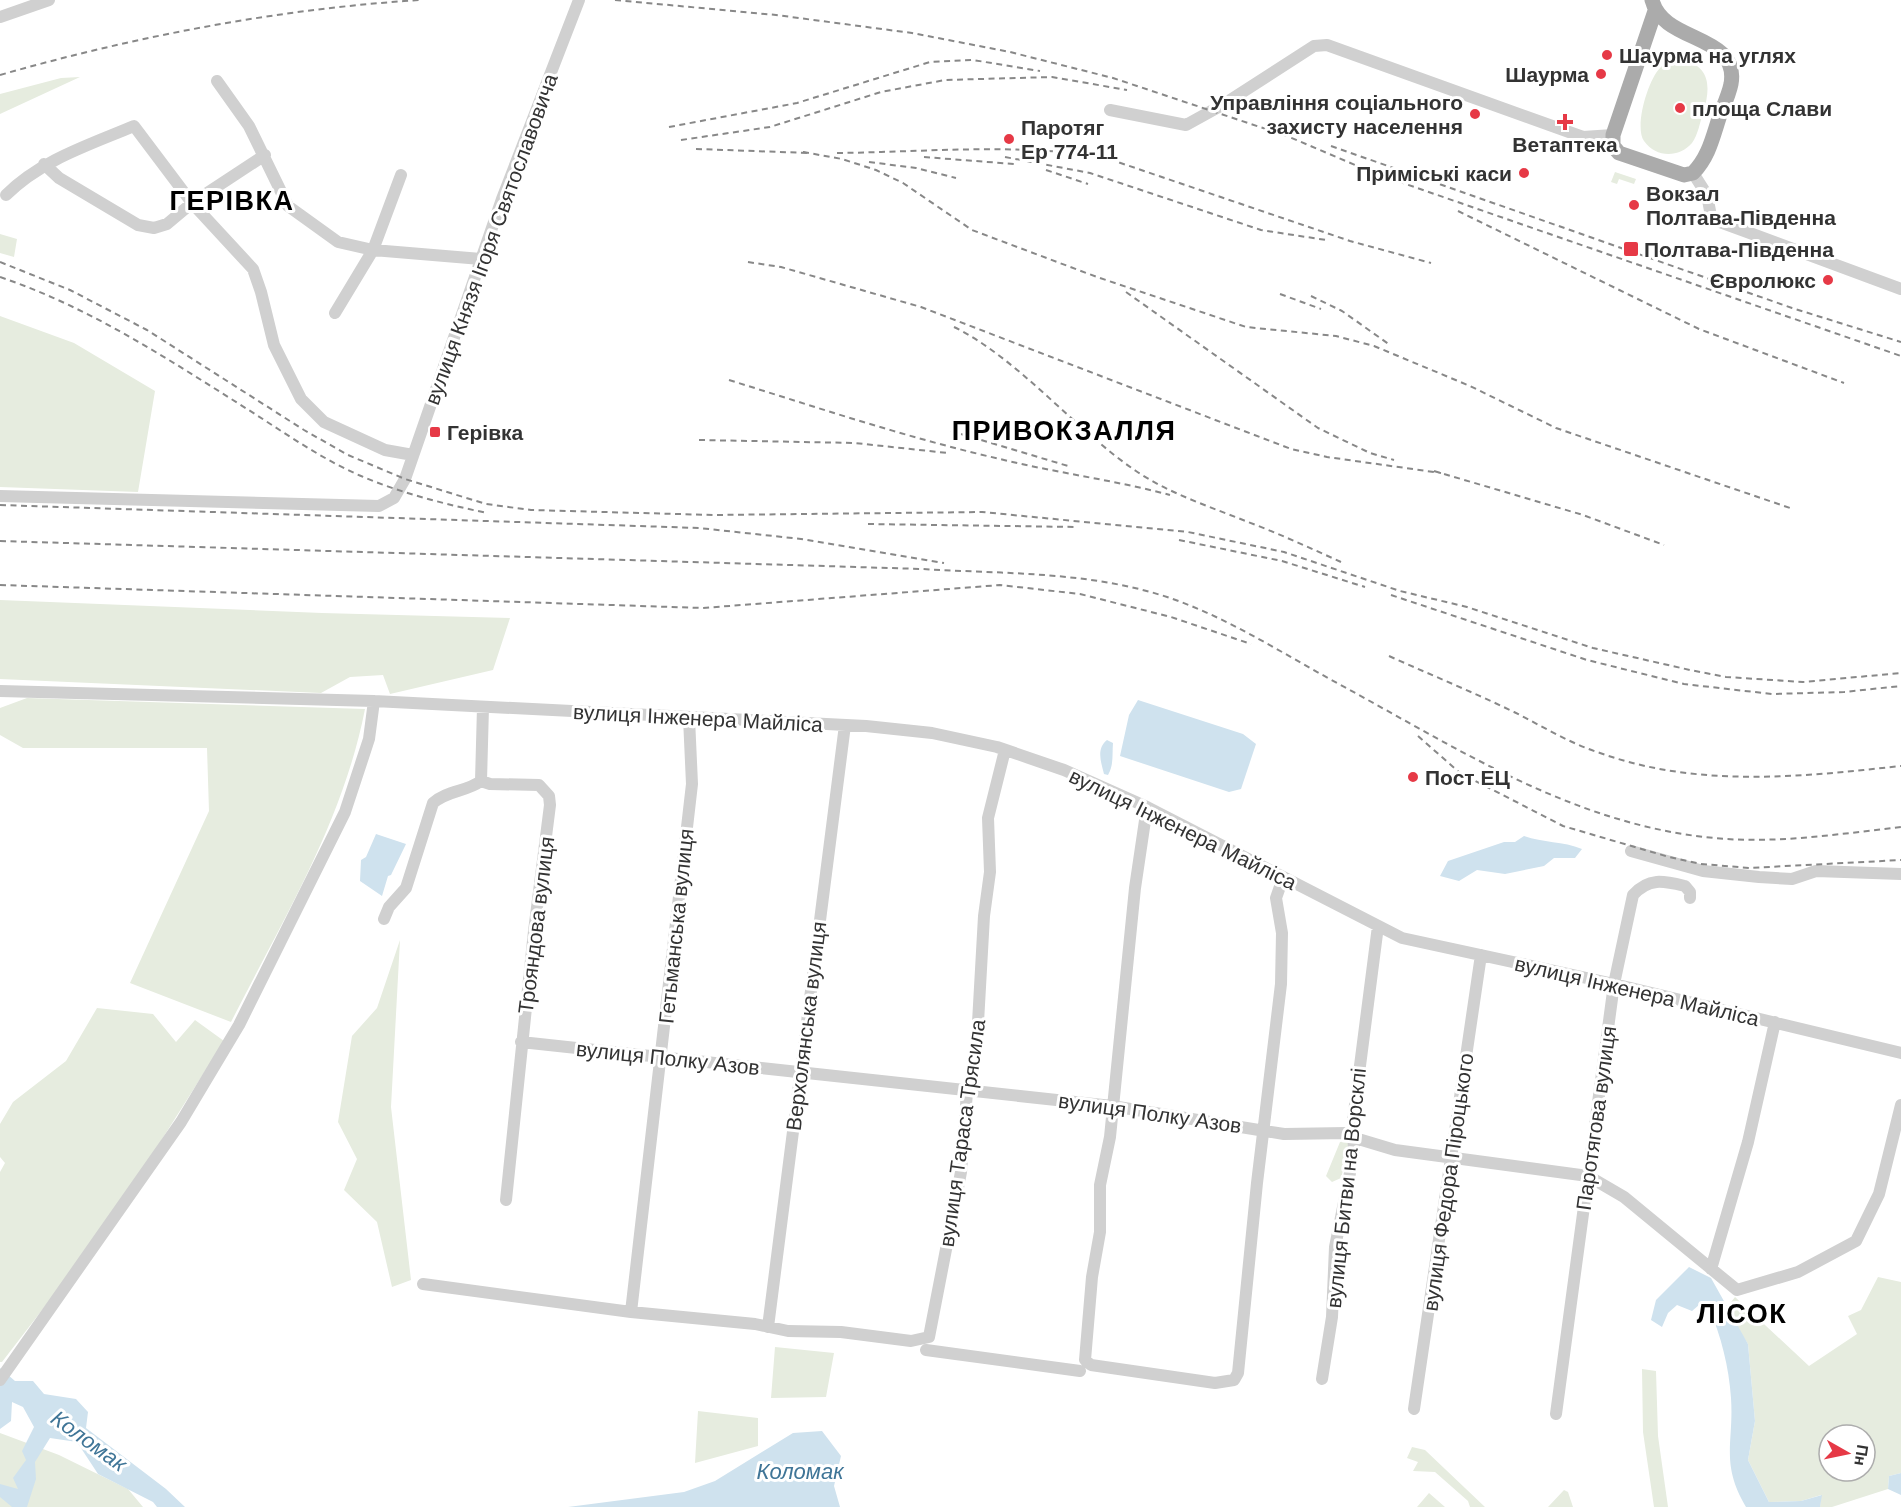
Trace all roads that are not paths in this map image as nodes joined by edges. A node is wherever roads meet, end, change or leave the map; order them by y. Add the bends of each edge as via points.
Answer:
1 (49, 0) edge
2 (579, 0) edge
3 (1653, 6) edge
4 (0, 17) edge
5 (217, 81) dead end
6 (1110, 110) dead end
7 (1613, 135) junction
8 (265, 155) junction
9 (44, 164) junction
10 (1693, 173) junction
11 (401, 175) dead end
12 (6, 195) dead end
13 (192, 203) junction
14 (373, 250) junction
15 (481, 259) junction
16 (1901, 289) edge
17 (335, 313) dead end
18 (413, 455) junction
19 (0, 496) edge
20 (0, 691) edge
21 (374, 701) junction
22 (483, 707) junction
23 (688, 718) junction
24 (844, 725) junction
25 (1005, 750) junction
26 (481, 781) junction
27 (1147, 807) junction
28 (1631, 851) dead end
29 (1901, 874) edge
30 (1283, 878) junction
31 (1690, 898) dead end
32 (384, 920) dead end
33 (1378, 926) junction
34 (1481, 955) junction
35 (1614, 984) junction
36 (1775, 1022) junction
37 (521, 1042) junction
38 (1901, 1053) edge
39 (661, 1057) junction
40 (801, 1074) junction
41 (967, 1092) junction
42 (1901, 1105) edge
43 (1112, 1106) junction
44 (1264, 1129) junction
45 (1355, 1138) junction
46 (1452, 1157) junction
47 (1588, 1176) junction
48 (506, 1200) dead end
49 (1711, 1269) junction
50 (423, 1284) dead end
51 (631, 1312) junction
52 (768, 1328) junction
53 (927, 1343) junction
54 (1080, 1371) dead end
55 (1322, 1379) dead end
56 (0, 1380) edge
57 (1414, 1409) dead end
58 (1556, 1414) dead end

1 - 4 street
2 - 15 street, вулиця Князя Ігоря Святославовича
3 - 7 main road
3 - 10 main road via 1664,23 1718,49 1728,60 1731,71 1731,84 1707,154
5 - 8 street
6 - 7 street via 1186,125 1314,46 1327,45 1583,137
7 - 10 main road via 1613,146 1619,153 1674,174
8 - 13 street
8 - 14 street via 288,206 338,242
9 - 12 street
9 - 13 street via 59,178 138,225 154,228 167,224
9 - 13 street via 134,126
10 - 16 street via 1707,195 1711,216 1720,222
11 - 14 street
13 - 18 street via 253,269 274,345 301,399 324,422 386,450
14 - 15 street
14 - 17 street
15 - 18 street, вулиця Князя Ігоря Святославовича
18 - 19 street, вулиця Князя Ігоря Святославовича via 394,498 380,506
20 - 21 street, вулиця Інженера Майліса
21 - 22 street, вулиця Інженера Майліса
21 - 56 street via 369,739 345,812 239,1025 181,1122
22 - 23 street, вулиця Інженера Майліса
22 - 26 street
23 - 24 street, вулиця Інженера Майліса
23 - 39 street, Гетьманська вулиця via 692,784
24 - 25 street, вулиця Інженера Майліса via 932,733
24 - 40 street, Верхолянська вулиця
25 - 27 street, вулиця Інженера Майліса via 1064,770
25 - 41 street, вулиця Тараса Трясила via 988,818 990,872 984,916 980,1031
26 - 32 street via 471,788 441,796 433,803 406,888 389,907
26 - 37 street, Трояндова вулиця via 538,785 549,796
27 - 30 street, вулиця Інженера Майліса
27 - 43 street
28 - 29 street via 1703,871 1759,877 1792,879 1816,871
30 - 33 street, вулиця Інженера Майліса
30 - 44 street via 1276,898 1282,933 1281,984
31 - 35 street, Паротягова вулиця via 1685,886 1652,881 1642,884 1633,895
33 - 34 street, вулиця Інженера Майліса via 1402,938
33 - 45 street, вулиця Битви на Ворсклі via 1353,1120
34 - 35 street, вулиця Інженера Майліса
34 - 46 street, вулиця Федора Піроцького
35 - 36 street, вулиця Інженера Майліса
35 - 47 street, Паротягова вулиця
36 - 38 street, вулиця Інженера Майліса
36 - 49 street via 1748,1142
37 - 39 street, вулиця Полку Азов
37 - 48 street, Трояндова вулиця
39 - 40 street, вулиця Полку Азов
39 - 51 street, Гетьманська вулиця
40 - 41 street, вулиця Полку Азов
40 - 52 street, Верхолянська вулиця
41 - 43 street, вулиця Полку Азов
41 - 53 street, вулиця Тараса Трясила via 961,1172
42 - 49 street, вулиця Полку Азов via 1879,1194 1856,1241 1798,1272 1737,1290
43 - 44 street, вулиця Полку Азов
43 - 44 street via 1085,1360 1105,1368 1215,1383 1234,1380 1238,1373
44 - 45 street, вулиця Полку Азов via 1284,1134 1347,1133
45 - 46 street, вулиця Полку Азов via 1395,1150
45 - 55 street, вулиця Битви на Ворсклі via 1335,1247 1332,1317
46 - 47 street, вулиця Полку Азов
46 - 57 street, вулиця Федора Піроцького
47 - 49 street, вулиця Полку Азов via 1624,1197
47 - 58 street, Паротягова вулиця
50 - 51 street
51 - 52 street
52 - 53 street
53 - 54 street

